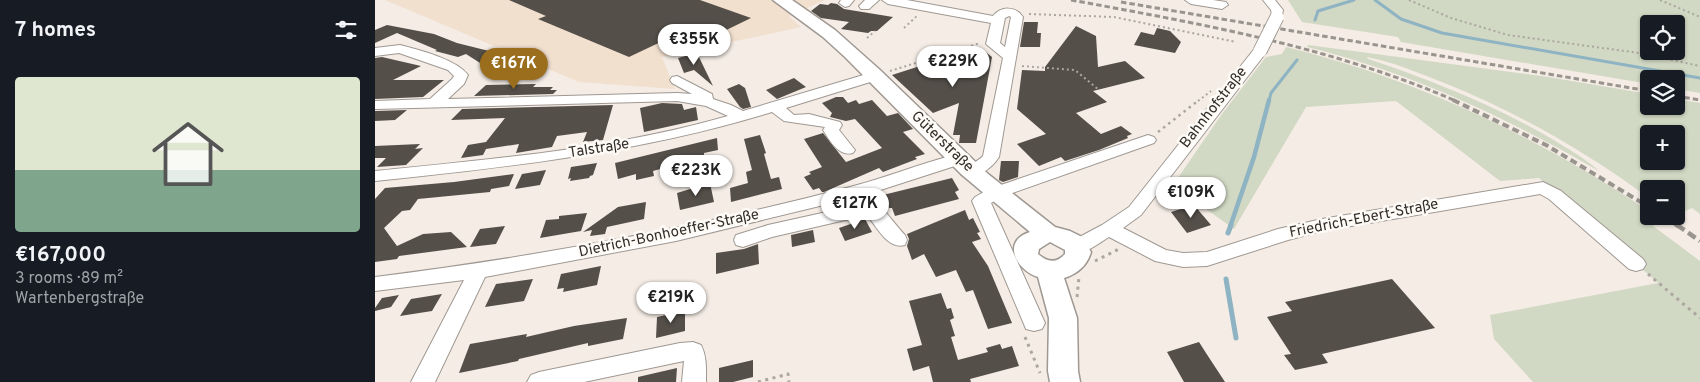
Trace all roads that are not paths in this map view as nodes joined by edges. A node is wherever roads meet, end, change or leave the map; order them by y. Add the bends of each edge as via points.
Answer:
1 (781, 0) edge
2 (1191, 0) edge
3 (1269, 0) edge
4 (891, 3) edge
5 (1222, 5) dead end
6 (998, 21) junction
7 (375, 52) edge
8 (1008, 60) junction
9 (875, 76) junction
10 (677, 80) dead end
11 (433, 104) junction
12 (715, 104) junction
13 (375, 105) edge
14 (774, 106) junction
15 (739, 116) junction
16 (1148, 140) road end
17 (847, 150) dead end
18 (965, 165) junction
19 (375, 176) edge
20 (855, 192) junction
21 (1003, 200) junction
22 (872, 208) junction
23 (1109, 229) junction
24 (743, 240) dead end
25 (898, 240) dead end
26 (1064, 254) junction
27 (1636, 264) road end
28 (478, 271) junction
29 (375, 284) edge
30 (1029, 328) road end
31 (1053, 378) edge
32 (423, 382) edge
33 (539, 382) edge
34 (694, 382) edge

1 - 9 main road, Güterstraße
2 - 5 street
3 - 23 street, Bahnhofstraße, bridge via 1277,10 1277,17 1260,50 1135,211
4 - 6 street
6 - 8 street via 995,47
6 - 8 street via 1003,13 1017,17
7 - 11 street via 399,49 458,71 461,75 459,81
8 - 18 street via 991,157 984,165
9 - 14 street, Talstraße
9 - 18 main road, Güterstraße
10 - 12 street
11 - 12 street via 677,97
11 - 13 street
12 - 15 street
14 - 15 street, Talstraße
14 - 17 street via 789,118 809,118 834,125 831,130
15 - 19 street, Talstraße via 635,143 573,154
16 - 21 street
18 - 20 street, Dietrich-Bonhoeffer-Straße
18 - 21 main road, Güterstraße
20 - 22 street
20 - 28 street, Dietrich-Bonhoeffer-Straße via 606,250
21 - 26 main road, Güterstraße
21 - 30 street via 981,201
22 - 24 street via 768,231
22 - 25 street
23 - 26 street, Bahnhofstraße
23 - 27 street, Friedrich-Ebert-Straße via 1162,256 1183,260 1207,259 1322,225 1543,188
26 - 31 main road via 1063,371
28 - 29 street, Dietrich-Bonhoeffer-Straße
28 - 32 street
33 - 34 street via 693,351

